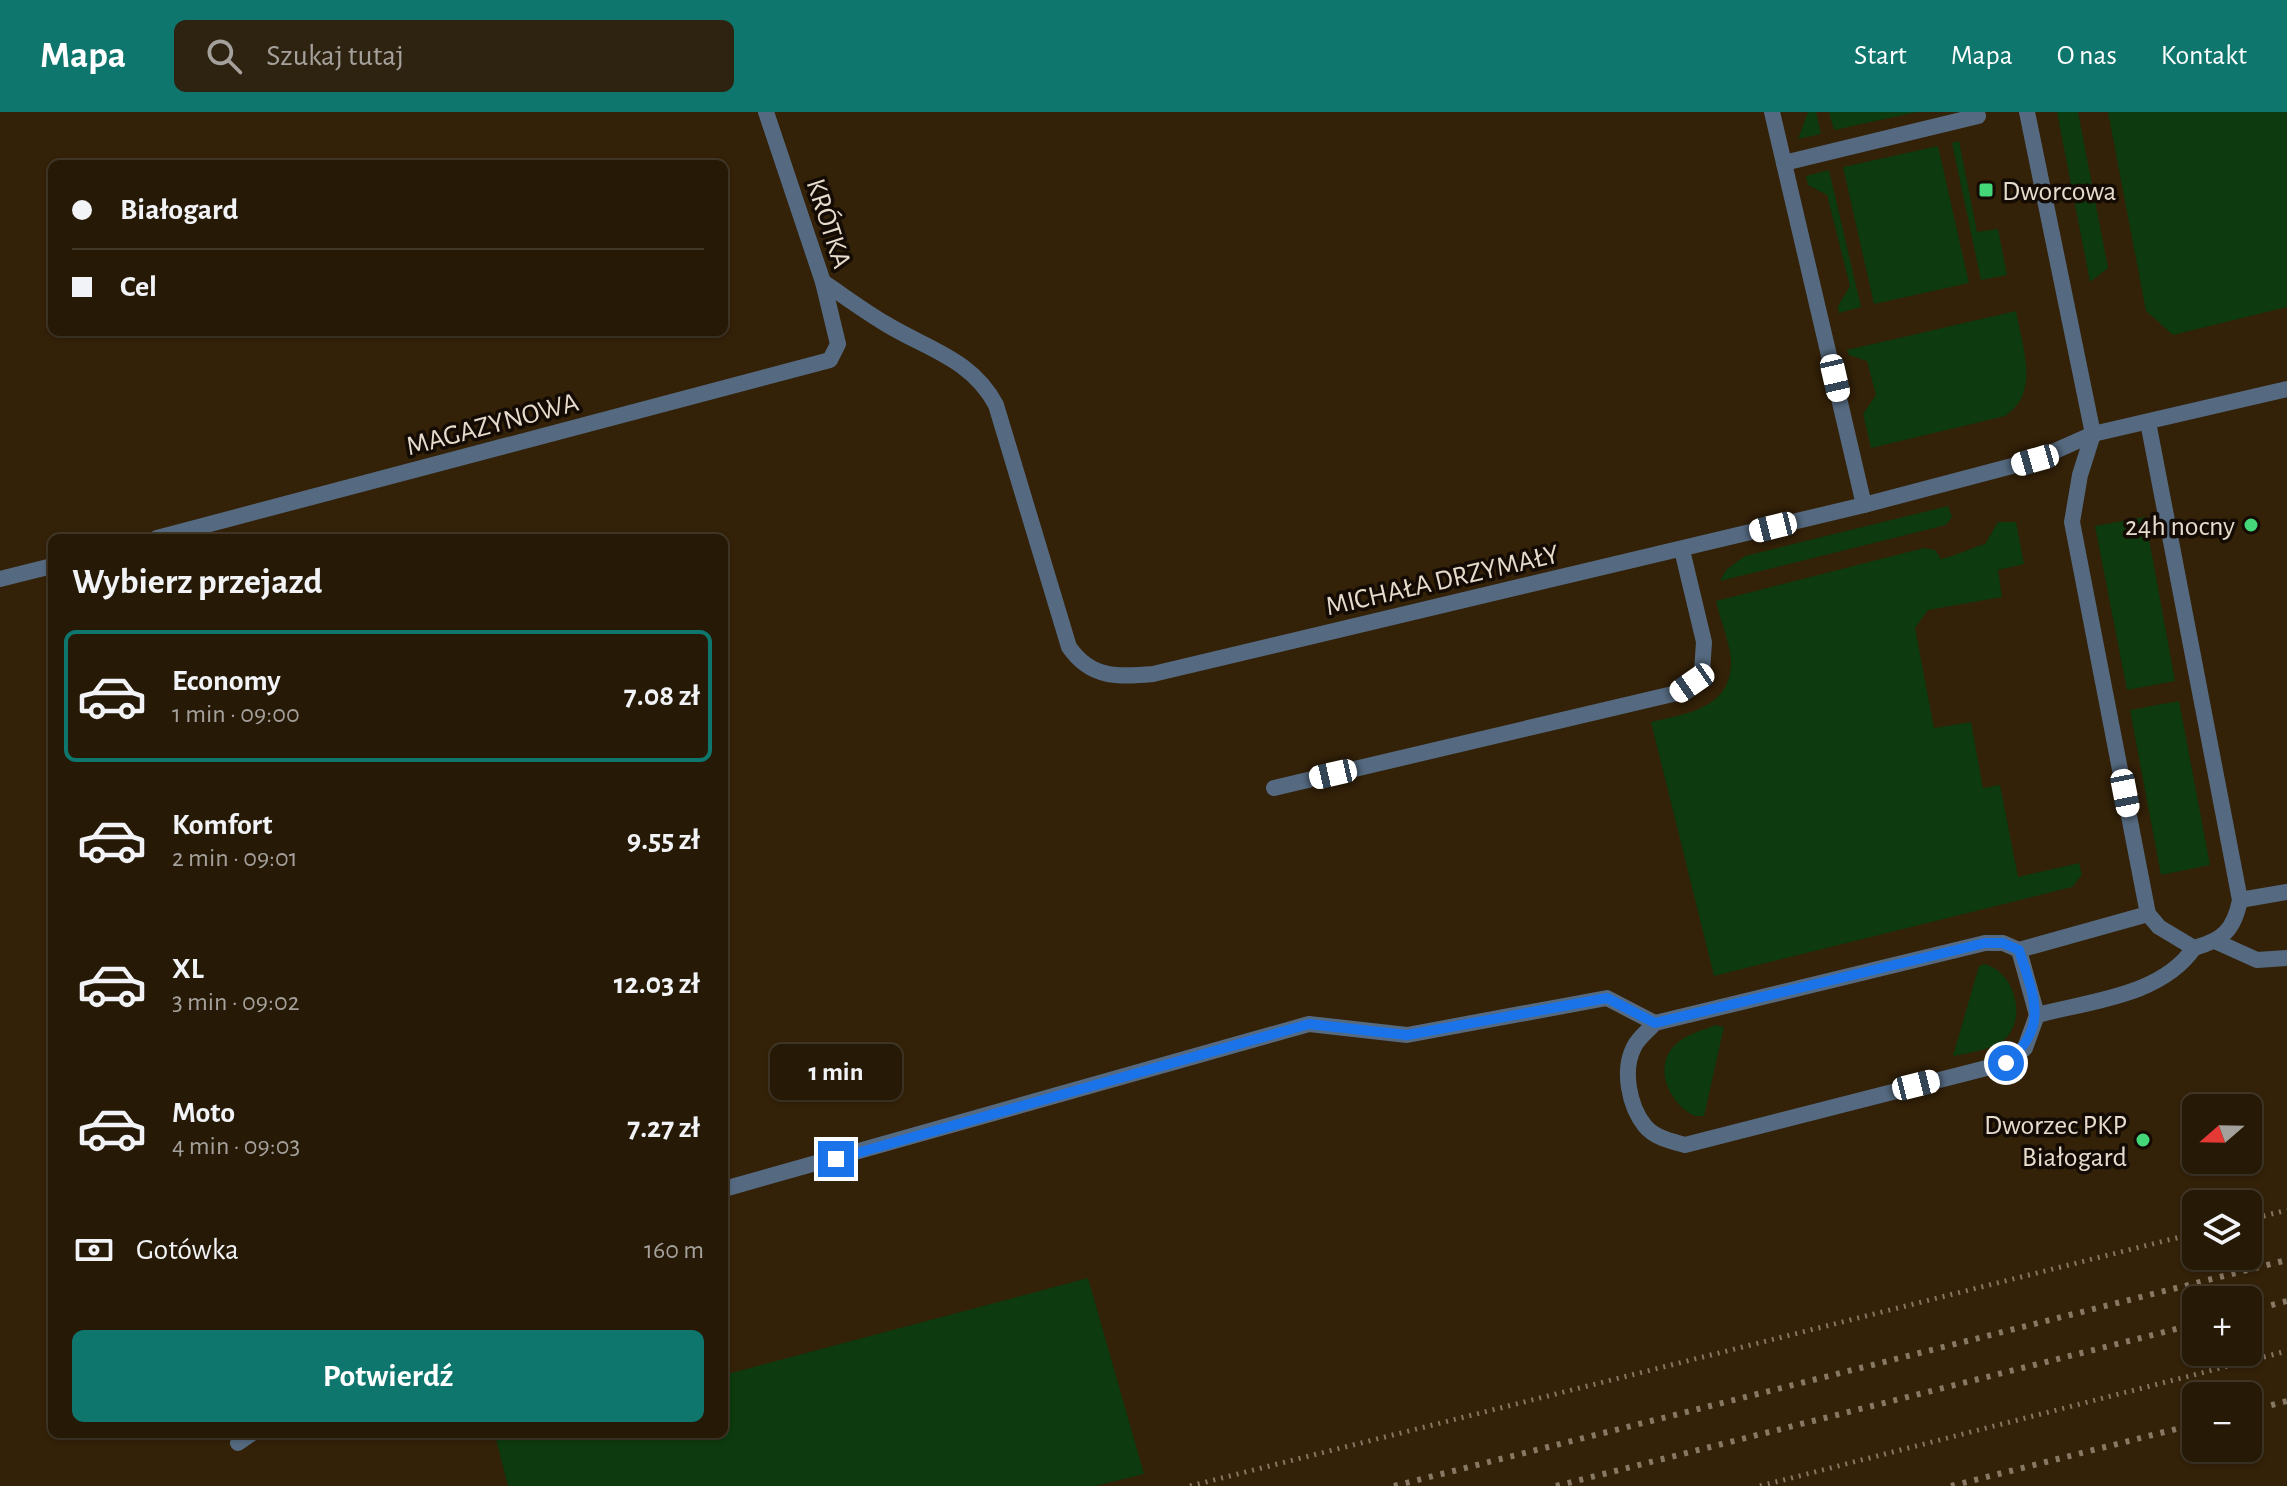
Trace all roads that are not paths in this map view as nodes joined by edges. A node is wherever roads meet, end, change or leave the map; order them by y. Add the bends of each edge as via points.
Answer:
1 (766, 112) edge
2 (1772, 112) edge
3 (2027, 112) edge
4 (1978, 116) dead end
5 (1784, 163) junction
6 (823, 282) junction
7 (836, 352) joint
8 (2287, 389) edge
9 (2148, 422) junction
10 (2093, 434) junction
11 (1864, 505) junction
12 (172, 534) edge
13 (1682, 550) junction
14 (48, 567) edge
15 (0, 579) edge
16 (1274, 788) dead end
17 (2287, 892) edge
18 (2240, 900) junction
19 (2148, 914) junction
20 (2217, 942) junction
21 (2194, 948) junction
22 (2019, 950) junction
23 (2287, 958) edge
24 (2037, 1015) junction
25 (1655, 1023) junction
26 (728, 1188) edge

1 - 6 street, KRÓTKA
2 - 5 street
3 - 10 street
4 - 5 street
5 - 11 street
6 - 7 street, KRÓTKA
6 - 13 street, MICHAŁA DRZYMAŁY via 888,325 957,360 989,391 1069,647 1086,665 1106,675 1153,674
7 - 12 street, MAGAZYNOWA via 826,361
8 - 9 street, MICHAŁA DRZYMAŁY
9 - 10 street, MICHAŁA DRZYMAŁY
9 - 18 street
10 - 11 street, MICHAŁA DRZYMAŁY via 2035,460
10 - 19 street via 2072,522
11 - 13 street, MICHAŁA DRZYMAŁY
13 - 16 street via 1704,642 1702,672 1677,693
14 - 15 street
17 - 18 street
18 - 20 street via 2236,923
19 - 21 street
19 - 22 street
20 - 21 street
20 - 23 street via 2257,960
21 - 24 street via 2172,974 2154,984
22 - 24 street
22 - 25 street via 1985,943
24 - 25 street via 2025,1048 2006,1063 1685,1145 1664,1140 1645,1126 1632,1098 1626,1068 1635,1045
25 - 26 street via 1607,998 1407,1035 1309,1024

